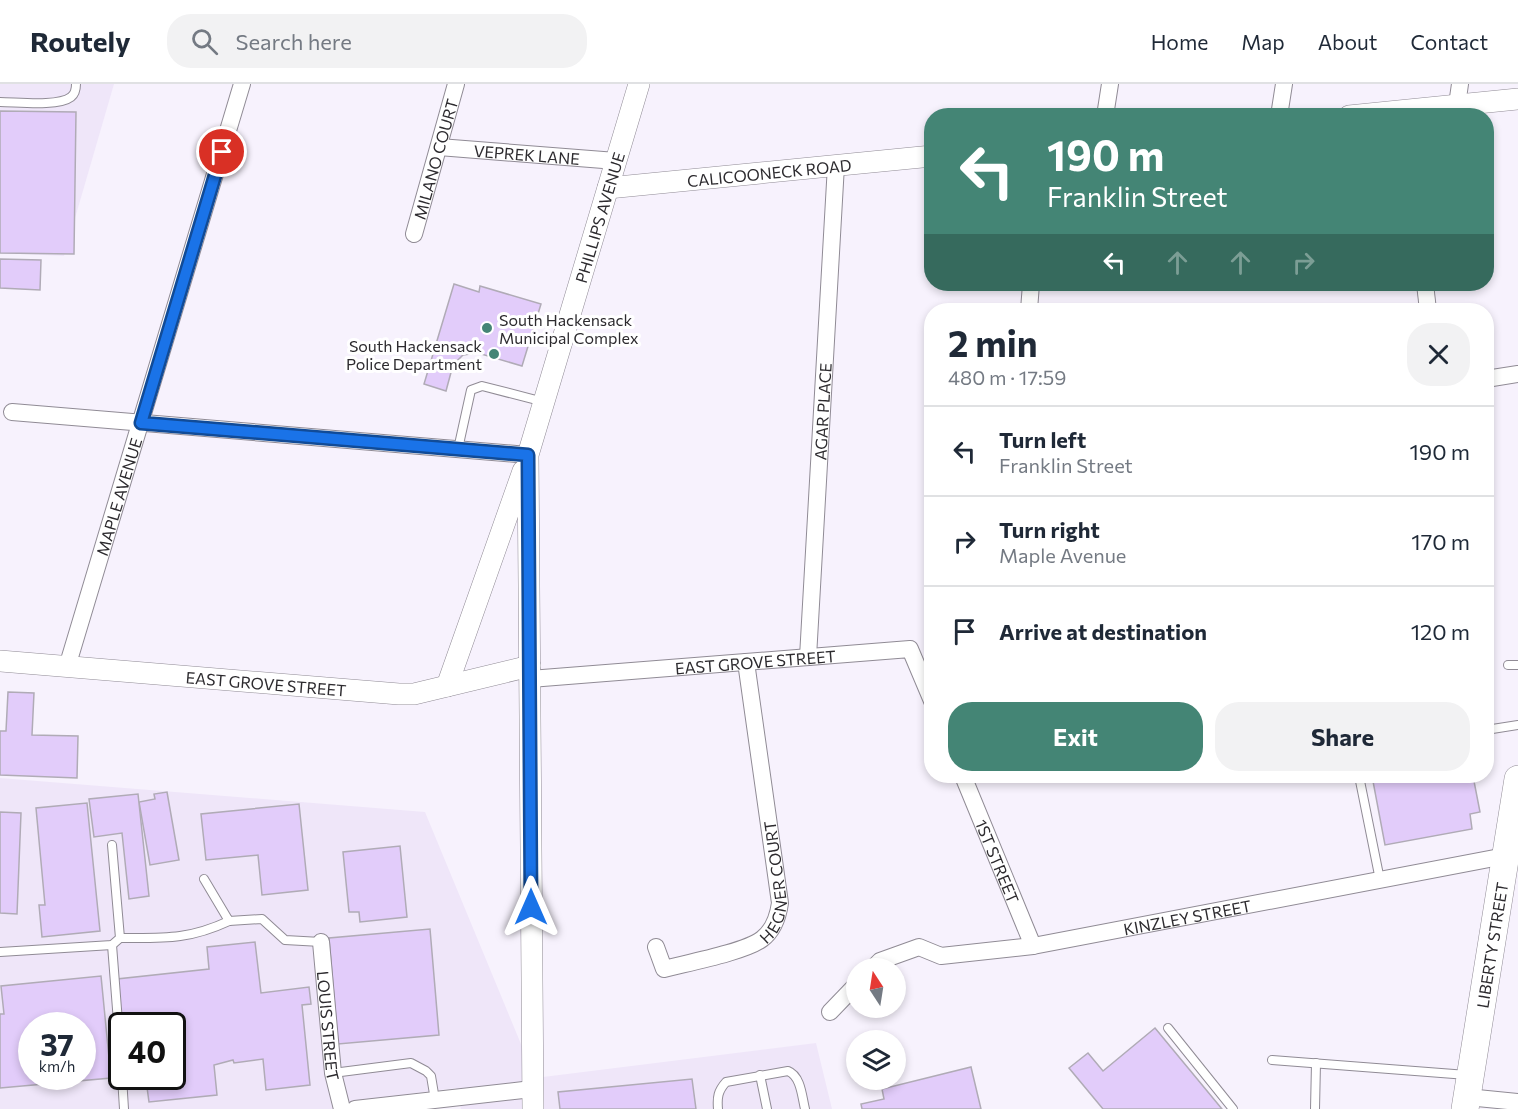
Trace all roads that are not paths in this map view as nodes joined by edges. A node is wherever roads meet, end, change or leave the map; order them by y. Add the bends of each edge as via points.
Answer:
1 (76, 84) edge
2 (243, 84) edge
3 (456, 84) edge
4 (639, 84) edge
5 (1110, 84) edge
6 (1284, 84) edge
7 (1459, 94) edge
8 (1518, 99) edge
9 (0, 102) edge
10 (1106, 108) edge
11 (1280, 108) edge
12 (1431, 108) edge
13 (439, 147) junction
14 (924, 157) edge
15 (616, 161) junction
16 (836, 165) junction
17 (608, 188) junction
18 (414, 234) dead end
19 (1518, 374) edge
20 (1494, 378) edge
21 (544, 402) junction
22 (12, 412) dead end
23 (141, 423) junction
24 (458, 449) junction
25 (528, 455) junction
26 (808, 657) junction
27 (0, 661) edge
28 (746, 662) junction
29 (1508, 665) dead end
30 (1518, 665) edge
31 (67, 667) junction
32 (530, 672) junction
33 (924, 682) edge
34 (447, 686) junction
35 (1518, 725) edge
36 (1494, 729) edge
37 (1518, 779) edge
38 (966, 783) edge
39 (1360, 783) edge
40 (112, 845) dead end
41 (1505, 856) junction
42 (204, 879) dead end
43 (1380, 880) junction
44 (229, 921) junction
45 (120, 938) junction
46 (321, 942) joint
47 (112, 945) junction
48 (1033, 946) junction
49 (656, 947) dead end
50 (0, 952) edge
51 (888, 958) edge
52 (846, 995) edge
53 (117, 1012) edge
54 (830, 1012) dead end
55 (1168, 1028) dead end
56 (1272, 1060) dead end
57 (1316, 1063) junction
58 (333, 1072) junction
59 (760, 1075) junction
60 (123, 1090) edge
61 (1468, 1094) edge
62 (533, 1099) edge
63 (435, 1100) junction
64 (1518, 1102) edge
65 (380, 1108) edge
66 (124, 1109) edge
67 (342, 1109) edge
68 (355, 1109) edge
69 (718, 1109) edge
70 (767, 1109) edge
71 (805, 1109) edge
72 (1233, 1109) edge
73 (1315, 1109) edge

1 - 9 lane via 72,97 55,103
2 - 23 street, MAPLE AVENUE
3 - 13 street, MILANO COURT
4 - 15 street, PHILLIPS AVENUE
5 - 10 street
6 - 11 street
7 - 8 street
7 - 12 street
13 - 15 street, VEPREK LANE
13 - 18 street, MILANO COURT
14 - 16 street, CALICOONECK ROAD
15 - 17 street, PHILLIPS AVENUE
16 - 17 street, CALICOONECK ROAD
16 - 26 street, AGAR PLACE
17 - 21 street, PHILLIPS AVENUE
19 - 20 street
21 - 24 lane via 482,386 471,390
21 - 25 street, PHILLIPS AVENUE
22 - 23 street
23 - 24 street
23 - 31 street, MAPLE AVENUE
24 - 25 street
25 - 32 street, PHILLIPS AVENUE
25 - 34 street, PHILLIPS AVENUE
26 - 28 street, EAST GROVE STREET
26 - 33 street, EAST GROVE STREET via 910,649
27 - 31 street, EAST GROVE STREET
28 - 32 street, EAST GROVE STREET
28 - 49 street, HEGNER COURT via 780,903 778,916 762,939 749,946 664,969
29 - 30 lane
31 - 34 street, EAST GROVE STREET via 399,694
32 - 34 street, EAST GROVE STREET
32 - 62 street, PHILLIPS AVENUE
35 - 36 lane
37 - 41 main road, LIBERTY STREET
38 - 48 street, 1ST STREET
39 - 43 lane
40 - 45 lane
41 - 43 street, KINZLEY STREET
41 - 61 main road, LIBERTY STREET
42 - 44 lane
43 - 48 street, KINZLEY STREET
44 - 45 lane via 190,936
44 - 46 lane via 262,919 285,940
45 - 47 lane
46 - 58 street, LOUIS STREET
47 - 50 lane
47 - 53 lane
48 - 51 street, KINZLEY STREET via 941,956 919,947
52 - 54 street
55 - 72 lane
56 - 57 lane
57 - 61 lane
57 - 73 lane
58 - 63 lane via 411,1063 431,1076
58 - 67 street, LOUIS STREET
59 - 69 lane via 726,1082 719,1089
59 - 70 lane
59 - 71 lane via 793,1072
60 - 66 lane
61 - 64 street
62 - 63 street
63 - 65 street
65 - 68 street

